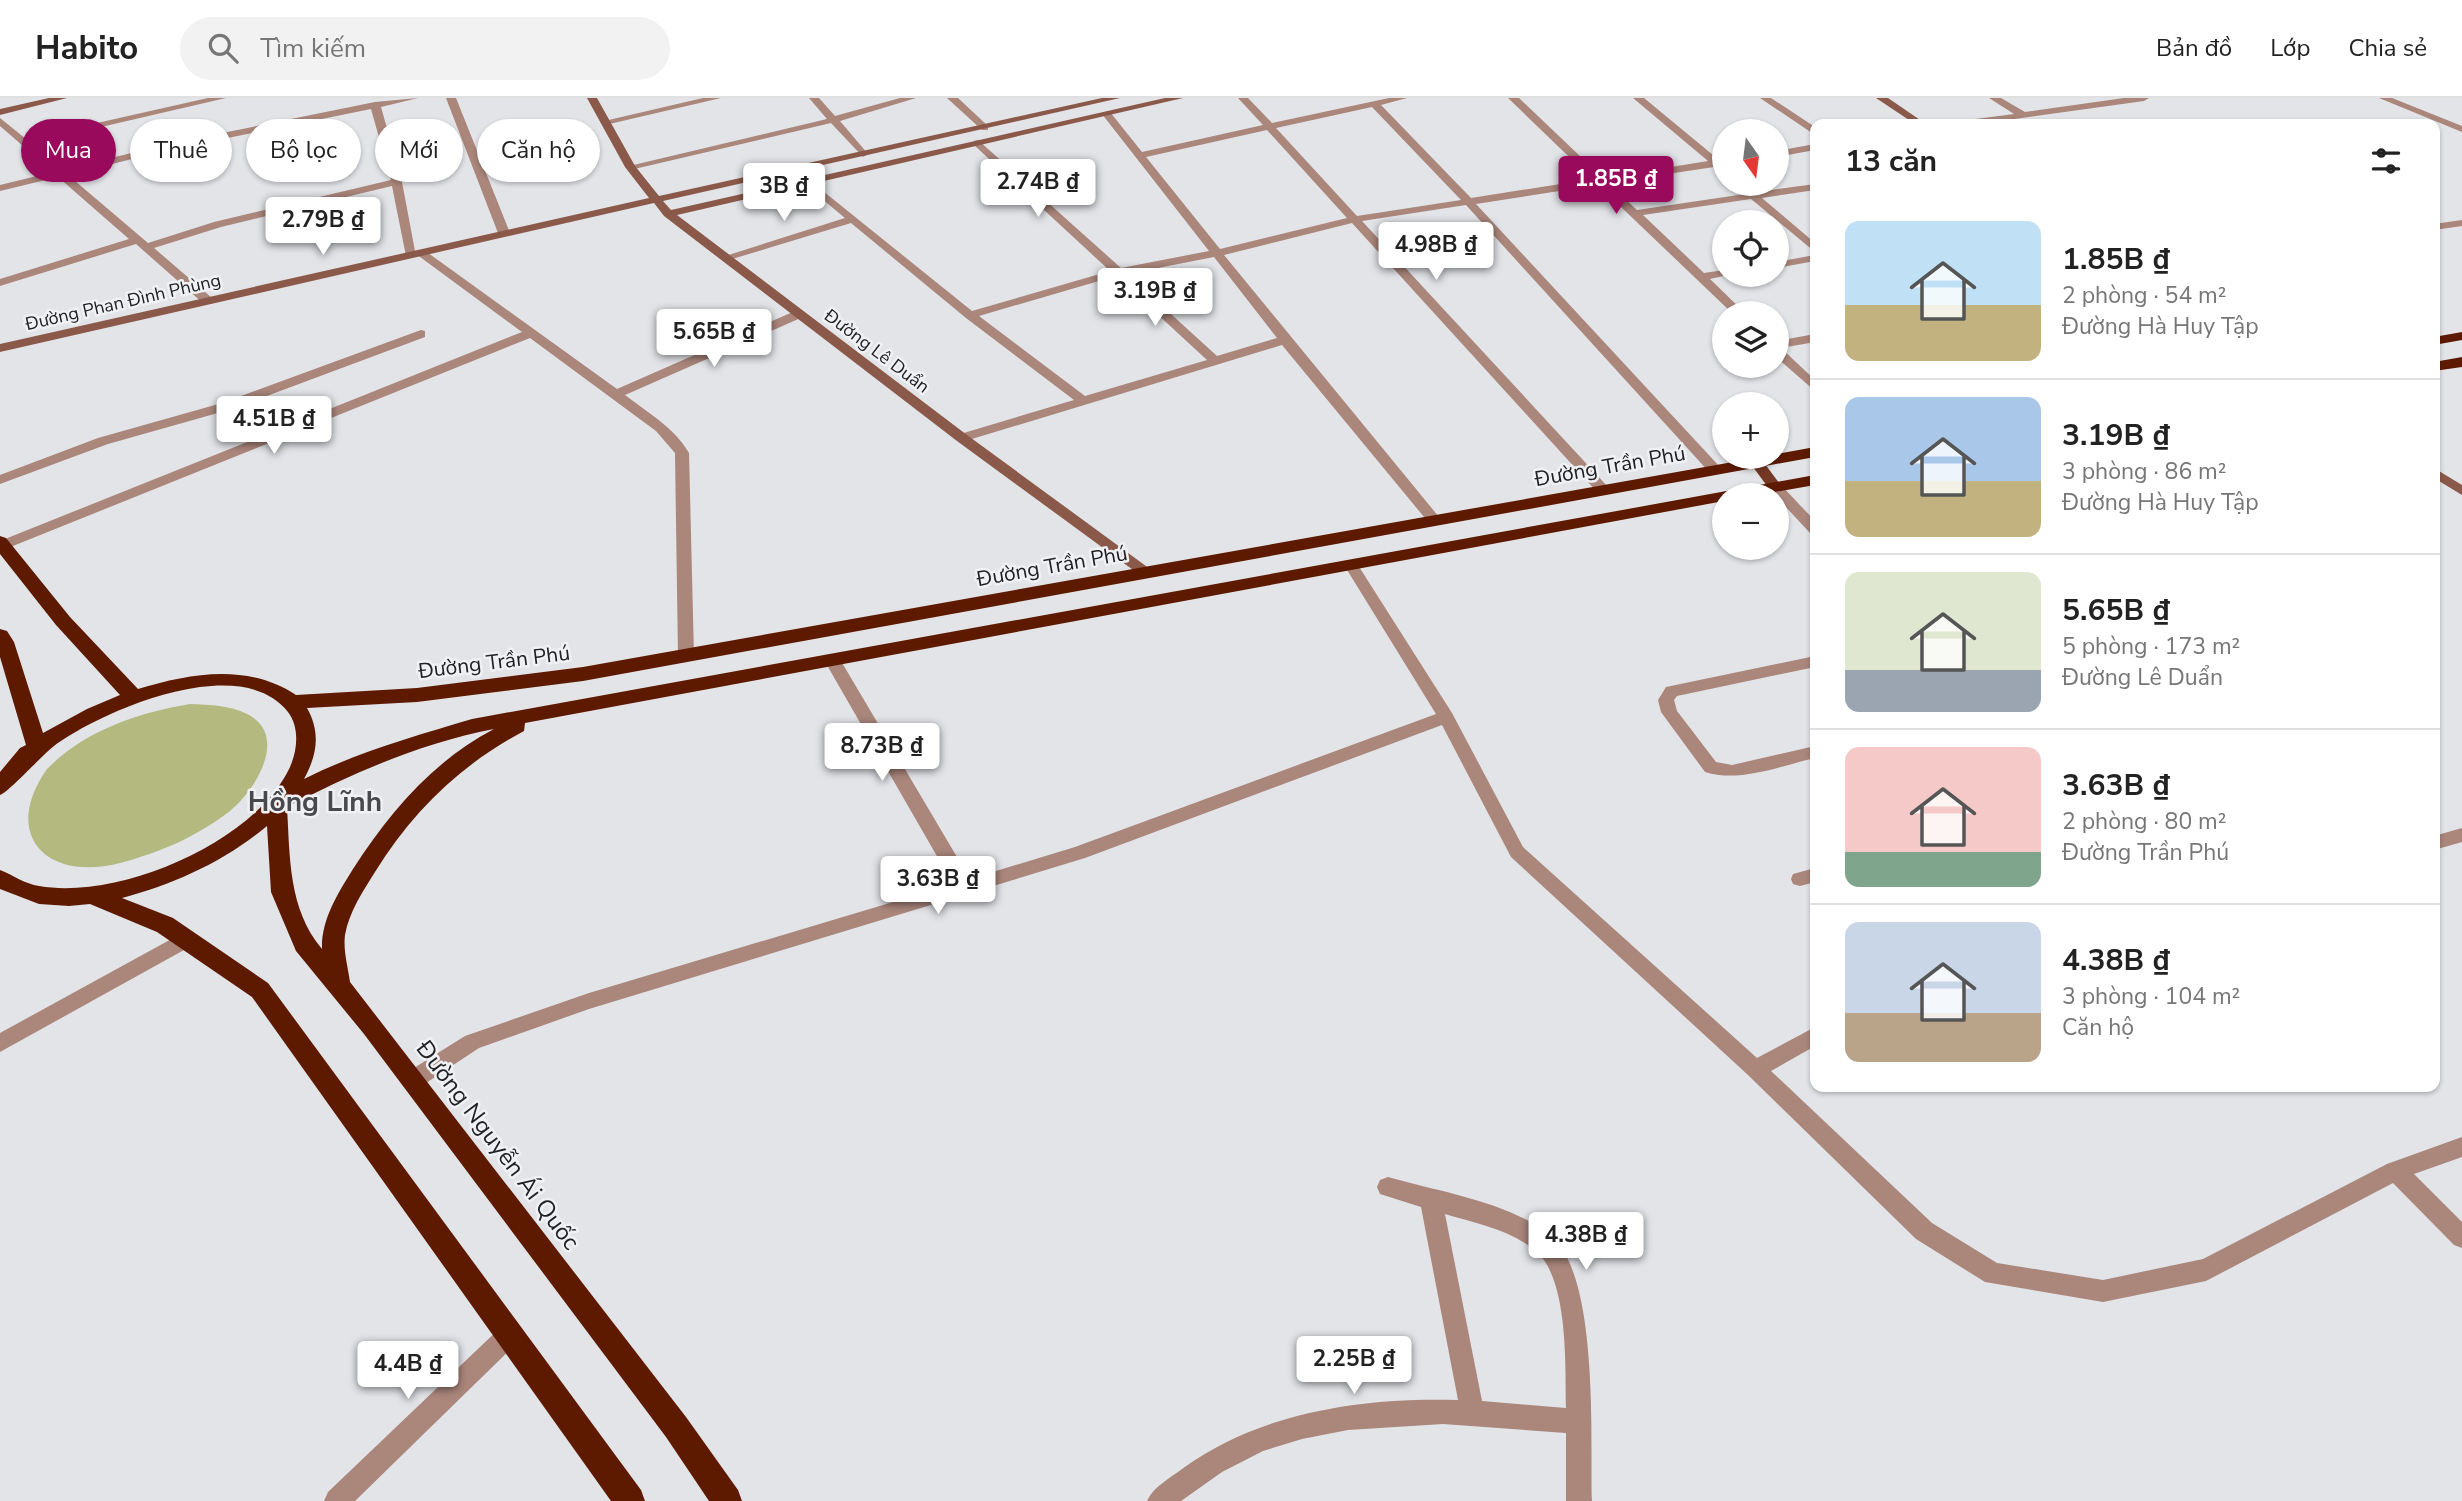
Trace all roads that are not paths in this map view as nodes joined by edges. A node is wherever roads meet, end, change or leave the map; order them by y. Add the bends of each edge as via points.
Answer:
1 (62, 98) edge
2 (221, 98) edge
3 (413, 98) edge
4 (451, 98) edge
5 (592, 98) edge
6 (716, 98) edge
7 (814, 98) edge
8 (911, 98) edge
9 (952, 98) edge
10 (1115, 98) edge
11 (1178, 98) edge
12 (1243, 98) edge
13 (1402, 98) edge
14 (1513, 98) edge
15 (1638, 98) edge
16 (1765, 98) edge
17 (1881, 98) edge
18 (1994, 98) edge
19 (2144, 98) edge
20 (2384, 98) edge
21 (2127, 99) edge
22 (1092, 100) edge
23 (1375, 105) junction
24 (375, 106) junction
25 (0, 113) edge
26 (1107, 114) junction
27 (2023, 115) junction
28 (379, 119) edge
29 (1913, 119) edge
30 (1995, 119) edge
31 (2437, 119) edge
32 (833, 120) junction
33 (2440, 120) edge
34 (0, 121) edge
35 (116, 121) edge
36 (606, 122) junction
37 (1269, 125) junction
38 (985, 128) junction
39 (1810, 129) edge
40 (2462, 129) edge
41 (6, 132) edge
42 (978, 143) junction
43 (1810, 149) edge
44 (1789, 152) edge
45 (863, 154) junction
46 (1141, 155) junction
47 (1712, 157) edge
48 (116, 160) edge
49 (1712, 166) edge
50 (630, 167) junction
51 (22, 182) edge
52 (70, 182) edge
53 (397, 182) joint
54 (808, 182) junction
55 (1604, 182) junction
56 (0, 188) edge
57 (1810, 188) edge
58 (1789, 190) edge
59 (1747, 196) edge
60 (1755, 196) edge
61 (654, 200) junction
62 (1469, 202) junction
63 (1636, 213) junction
64 (668, 214) junction
65 (852, 219) junction
66 (1356, 219) junction
67 (2462, 223) edge
68 (2440, 227) edge
69 (504, 233) junction
70 (141, 243) junction
71 (1810, 245) edge
72 (415, 253) junction
73 (1219, 253) junction
74 (726, 258) junction
75 (1810, 259) edge
76 (1789, 263) edge
77 (1119, 272) junction
78 (1712, 276) edge
79 (1702, 277) junction
80 (0, 283) edge
81 (208, 301) junction
82 (1727, 301) edge
83 (799, 314) junction
84 (970, 315) junction
85 (531, 333) junction
86 (421, 334) dead end
87 (2462, 336) edge
88 (1810, 339) edge
89 (1284, 340) junction
90 (2440, 340) edge
91 (1789, 344) edge
92 (0, 348) edge
93 (1214, 360) junction
94 (1789, 360) edge
95 (2462, 362) edge
96 (2440, 366) edge
97 (1810, 382) edge
98 (617, 394) junction
99 (1083, 401) junction
100 (962, 438) junction
101 (1810, 453) edge
102 (1789, 457) edge
103 (1721, 469) edge
104 (1761, 469) edge
105 (1715, 470) junction
106 (2440, 476) edge
107 (0, 480) edge
108 (1810, 481) edge
109 (1772, 483) edge
110 (1789, 485) edge
111 (1603, 490) junction
112 (2462, 491) edge
113 (1712, 498) edge
114 (1789, 502) edge
115 (1434, 520) junction
116 (1810, 525) edge
117 (2, 543) edge
118 (1351, 565) junction
119 (1145, 572) junction
120 (2, 645) edge
121 (686, 656) junction
122 (832, 660) junction
123 (1810, 662) edge
124 (133, 696) junction
125 (294, 702) junction
126 (589, 703) junction
127 (1446, 718) junction
128 (37, 748) junction
129 (1810, 753) edge
130 (0, 766) edge
131 (0, 787) edge
132 (276, 803) junction
133 (2462, 835) edge
134 (2440, 841) edge
135 (0, 879) edge
136 (965, 887) junction
137 (39, 895) junction
138 (92, 895) junction
139 (0, 896) edge
140 (186, 939) junction
141 (339, 986) junction
142 (1810, 1039) edge
143 (0, 1043) edge
144 (1755, 1069) junction
145 (413, 1080) junction
146 (2462, 1147) edge
147 (2395, 1171) junction
148 (1388, 1187) dead end
149 (1432, 1201) junction
150 (2462, 1237) edge
151 (510, 1334) junction
152 (1472, 1411) junction
153 (1577, 1422) junction
154 (337, 1501) edge
155 (630, 1501) edge
156 (727, 1501) edge
157 (1160, 1501) edge
158 (1579, 1501) edge

1 - 25 street
2 - 35 street
3 - 24 street
4 - 69 street
5 - 36 street, Đường Lê Duẩn
6 - 36 street
7 - 32 street
8 - 32 street
9 - 38 street
10 - 22 street, Đường Phan Đình Phùng
11 - 26 street
12 - 37 street
13 - 23 street
14 - 55 street
15 - 47 street
16 - 39 street
17 - 29 street
18 - 27 street
19 - 21 street
20 - 31 street
21 - 27 street
22 - 26 street
22 - 38 street, Đường Phan Đình Phùng
23 - 37 street
23 - 62 street
24 - 28 street
24 - 48 street
26 - 42 street
26 - 46 street
27 - 30 street
32 - 45 street
32 - 50 street
33 - 40 street
34 - 41 street
36 - 50 street, Đường Lê Duẩn
37 - 46 street
37 - 66 street
38 - 45 street, Đường Phan Đình Phùng
42 - 54 street
42 - 77 street
43 - 44 street
45 - 61 street, Đường Phan Đình Phùng
46 - 73 street
49 - 55 street
50 - 61 street, Đường Lê Duẩn
51 - 56 street
52 - 70 street
53 - 70 street
53 - 72 street
54 - 64 street
54 - 65 street
55 - 62 street
55 - 63 street
57 - 58 street
59 - 63 street
60 - 71 street
61 - 64 street, Đường Lê Duẩn
61 - 69 street, Đường Phan Đình Phùng
62 - 66 street
62 - 105 street
63 - 79 street
64 - 74 street, Đường Lê Duẩn
65 - 74 street
65 - 84 street
66 - 73 street
66 - 111 street
67 - 68 street
69 - 72 street, Đường Phan Đình Phùng
70 - 80 street
70 - 81 street
72 - 81 street, Đường Phan Đình Phùng
72 - 85 street
73 - 77 street
73 - 89 street
74 - 83 street, Đường Lê Duẩn
75 - 76 street
77 - 84 street
77 - 93 street
78 - 79 street
79 - 82 street
81 - 92 street, Đường Phan Đình Phùng
83 - 98 street
83 - 100 street, Đường Lê Duẩn
84 - 99 street
85 - 98 street
85 - 117 street
86 - 107 street via 228,406 103,441
87 - 90 highway
88 - 91 street
89 - 93 street
89 - 115 street
93 - 99 street
94 - 97 street
95 - 96 highway
98 - 121 street via 661,428 682,453
99 - 100 street
100 - 119 street, Đường Lê Duẩn
101 - 102 highway, Đường Trần Phú
103 - 105 highway, Đường Trần Phú
104 - 109 main road
105 - 111 highway, Đường Trần Phú
106 - 112 street
108 - 110 highway
111 - 115 highway, Đường Trần Phú
113 - 118 highway
114 - 116 street
115 - 119 highway, Đường Trần Phú
117 - 124 highway via 63,621
118 - 122 highway
118 - 127 street
119 - 121 highway, Đường Trần Phú
120 - 128 highway
121 - 125 highway, Đường Trần Phú via 417,695
122 - 126 highway
122 - 136 street
123 - 129 street via 1672,691 1666,700 1669,712 1711,768 1732,771
124 - 125 highway via 182,683 228,680 267,686
124 - 128 highway via 84,717
125 - 132 highway via 308,726 306,756
126 - 132 highway via 472,726 411,744 345,768
126 - 141 highway via 486,740 415,799 352,890 334,935
127 - 136 street via 1079,853
127 - 144 street via 1517,852
128 - 130 highway
128 - 131 highway
132 - 138 highway via 255,825 209,856 151,881
132 - 141 highway, Đường Nguyễn Ái Quốc via 282,892 304,944
133 - 134 street
135 - 137 highway
136 - 145 street via 589,1001 472,1042
137 - 138 highway
137 - 139 highway
138 - 140 highway via 165,925
140 - 143 street
140 - 151 highway via 260,990
141 - 145 highway, Đường Nguyễn Ái Quốc
142 - 144 street
144 - 147 street via 1924,1231 1993,1274 2103,1291 2206,1270
145 - 156 highway, Đường Nguyễn Ái Quốc
146 - 147 street
147 - 150 street
148 - 149 street
149 - 152 street
149 - 153 street via 1507,1224 1538,1239 1554,1253 1565,1277 1574,1338
151 - 154 street
151 - 155 highway
152 - 153 street
152 - 157 street via 1329,1421 1275,1435 1222,1458
153 - 158 street

